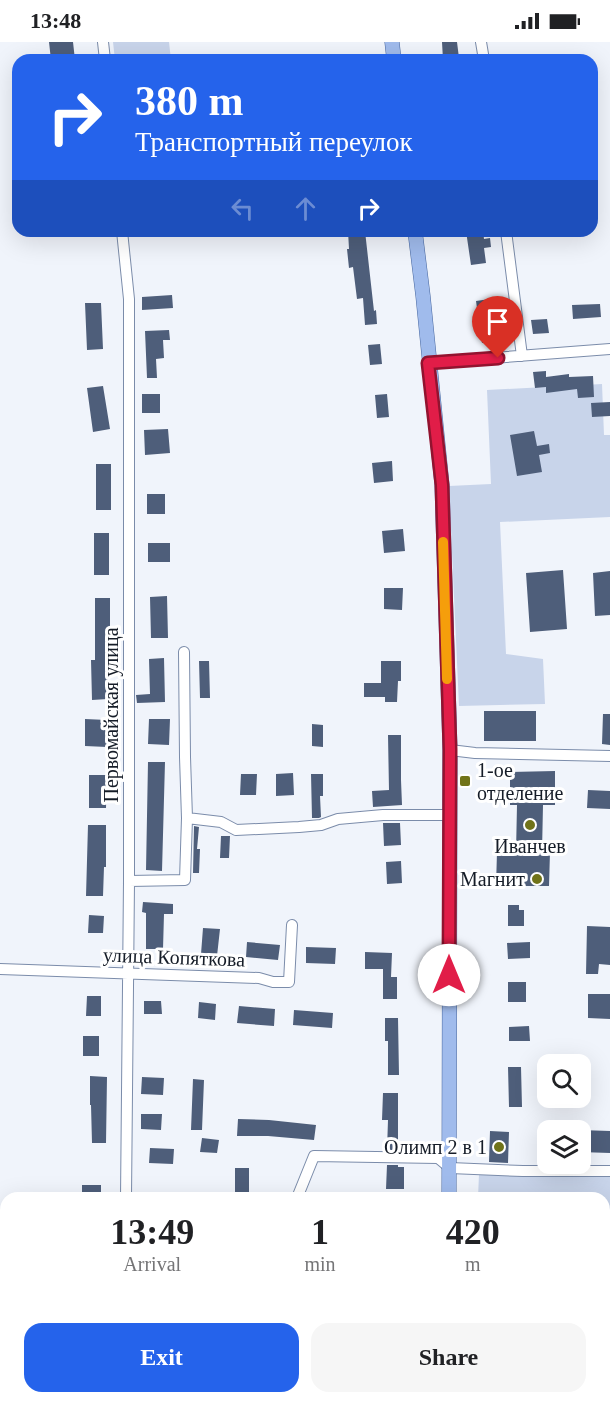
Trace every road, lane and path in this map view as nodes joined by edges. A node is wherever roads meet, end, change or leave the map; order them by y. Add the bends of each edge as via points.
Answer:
1 (123, 237) edge
2 (416, 237) edge
3 (507, 237) edge
4 (610, 349) edge
5 (522, 356) junction
6 (428, 363) junction
7 (184, 652) dead end
8 (450, 750) junction
9 (610, 756) edge
10 (449, 815) junction
11 (187, 818) junction
12 (129, 881) junction
13 (292, 925) dead end
14 (0, 969) edge
15 (128, 974) junction
16 (450, 1168) junction
17 (610, 1171) edge
18 (126, 1192) edge
19 (299, 1192) edge
20 (449, 1192) edge

1 - 12 street, Первомайская улица via 129,299
2 - 6 main road
3 - 5 street
4 - 5 street
5 - 6 street
6 - 8 main road via 442,485
7 - 11 street
8 - 9 street
8 - 10 main road
10 - 11 street via 383,815 338,819 321,825 236,830 221,822
10 - 16 main road
11 - 12 street via 185,880
12 - 15 street, Первомайская улица
13 - 15 street, улица Копяткова via 289,982
14 - 15 street, улица Копяткова
15 - 18 street, Первомайская улица
16 - 17 street
16 - 19 street via 438,1158 314,1156
16 - 20 main road

